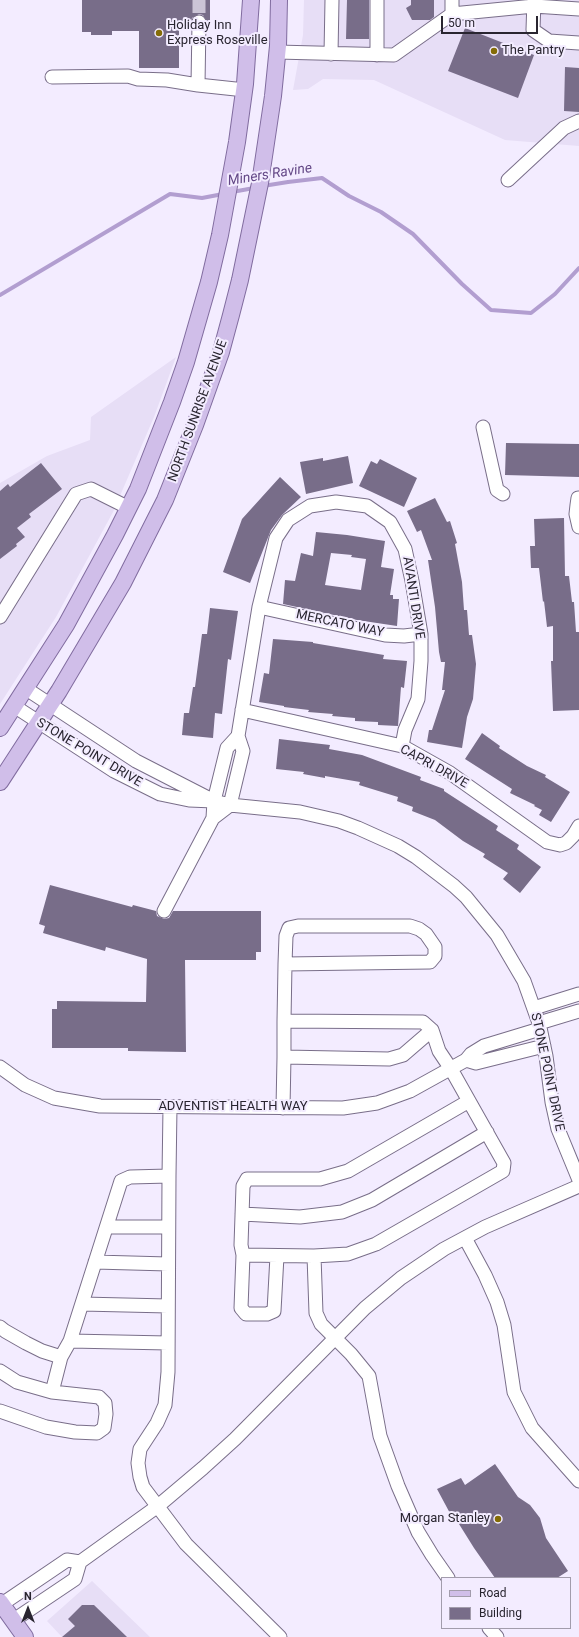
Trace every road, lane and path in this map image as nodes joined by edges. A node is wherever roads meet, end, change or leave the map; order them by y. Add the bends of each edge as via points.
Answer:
1 (279, 0) edge
2 (282, 0) edge
3 (332, 0) edge
4 (377, 0) edge
5 (452, 0) edge
6 (534, 3) edge
7 (250, 4) edge
8 (579, 8) edge
9 (452, 14) junction
10 (278, 20) junction
11 (199, 22) tunnel mouth
12 (579, 43) edge
13 (277, 52) junction
14 (331, 54) junction
15 (377, 55) junction
16 (52, 77) dead end
17 (198, 85) junction
18 (245, 90) junction
19 (579, 121) edge
20 (508, 180) dead end
21 (483, 427) dead end
22 (503, 494) dead end
23 (578, 498) edge
24 (129, 508) junction
25 (579, 526) edge
26 (259, 607) junction
27 (0, 617) edge
28 (421, 634) junction
29 (25, 688) junction
30 (50, 704) junction
31 (14, 706) junction
32 (242, 710) junction
33 (38, 723) junction
34 (0, 728) edge
35 (238, 736) junction
36 (402, 746) junction
37 (224, 760) junction
38 (239, 764) junction
39 (0, 782) edge
40 (214, 802) junction
41 (230, 805) junction
42 (213, 818) junction
43 (579, 826) edge
44 (164, 911) dead end
45 (285, 964) junction
46 (579, 994) edge
47 (534, 1008) junction
48 (579, 1011) edge
49 (284, 1021) junction
50 (539, 1026) junction
51 (432, 1030) junction
52 (544, 1046) junction
53 (284, 1057) junction
54 (466, 1060) junction
55 (0, 1067) edge
56 (451, 1069) junction
57 (469, 1102) junction
58 (170, 1107) junction
59 (283, 1108) junction
60 (487, 1132) junction
61 (169, 1176) junction
62 (579, 1180) edge
63 (579, 1186) edge
64 (242, 1214) junction
65 (107, 1227) junction
66 (168, 1227) junction
67 (465, 1238) junction
68 (243, 1255) junction
69 (277, 1256) junction
70 (314, 1256) junction
71 (95, 1262) junction
72 (168, 1264) junction
73 (82, 1304) junction
74 (168, 1306) junction
75 (2, 1333) edge
76 (335, 1338) junction
77 (70, 1342) junction
78 (168, 1343) junction
79 (61, 1357) junction
80 (0, 1371) edge
81 (52, 1392) junction
82 (0, 1411) edge
83 (579, 1481) edge
84 (158, 1506) junction
85 (80, 1562) junction
86 (447, 1577) edge
87 (4, 1610) edge
88 (490, 1629) edge
89 (25, 1637) edge
90 (280, 1637) edge
91 (497, 1637) edge

1 - 10 main road, NORTH SUNRISE AVENUE
2 - 10 main road
3 - 14 street
4 - 15 street
5 - 9 street
6 - 8 street
6 - 9 street
6 - 12 street via 533,30 550,41
7 - 18 main road
9 - 15 street via 394,55
10 - 13 main road, NORTH SUNRISE AVENUE
11 - 17 street
13 - 14 street
13 - 30 main road, NORTH SUNRISE AVENUE via 268,138 240,280 210,383 165,500 94,635
14 - 15 street
16 - 17 street via 128,76
17 - 18 street
18 - 24 main road via 220,235 209,282 172,402
19 - 20 street via 564,128
21 - 22 street via 497,490
23 - 25 street via 576,514
24 - 27 street via 91,489 76,494
24 - 29 main road via 83,596
26 - 28 street, MERCATO WAY via 385,635
26 - 28 street, AVANTI DRIVE via 276,538 288,520 310,506 336,502 367,506 390,522 405,549
26 - 32 street, AVANTI DRIVE
28 - 36 street, AVANTI DRIVE via 418,699 405,730
29 - 30 street, STONE POINT DRIVE
29 - 31 main road
30 - 33 main road, NORTH SUNRISE AVENUE
30 - 40 street, STONE POINT DRIVE via 136,761
31 - 33 street, STONE POINT DRIVE
31 - 34 main road
32 - 35 street, AVANTI DRIVE
32 - 36 street, CAPRI DRIVE
33 - 39 main road, NORTH SUNRISE AVENUE
33 - 40 street, STONE POINT DRIVE via 139,784 175,798
35 - 37 street, AVANTI DRIVE via 227,748
35 - 38 street, AVANTI DRIVE via 243,751
36 - 43 street, CAPRI DRIVE via 450,773 547,842 560,845 566,843
37 - 38 street
37 - 40 street, AVANTI DRIVE
38 - 41 street, AVANTI DRIVE
40 - 41 street, STONE POINT DRIVE
40 - 42 street, AVANTI DRIVE
41 - 42 street
41 - 47 street, STONE POINT DRIVE via 280,809 339,821 376,835 416,857 462,894 497,935 524,981
42 - 44 street
45 - 45 street via 286,936 289,928 298,926 410,926 426,934 435,947 435,956 430,962
45 - 49 street
46 - 47 street
47 - 50 street, STONE POINT DRIVE
48 - 50 street, ADVENTIST HEALTH WAY
49 - 51 street via 423,1022
49 - 53 street
50 - 52 street, STONE POINT DRIVE
50 - 54 street, ADVENTIST HEALTH WAY via 484,1046
51 - 53 street via 403,1055 389,1059
51 - 56 street via 439,1051
52 - 54 street via 476,1063
52 - 62 street, STONE POINT DRIVE via 558,1130
53 - 59 street
54 - 56 street, ADVENTIST HEALTH WAY
55 - 58 street, ADVENTIST HEALTH WAY via 25,1085 54,1098 100,1106
56 - 57 street
56 - 59 street, ADVENTIST HEALTH WAY via 410,1091 377,1103 343,1108
57 - 60 street
57 - 64 street via 348,1171 320,1179 247,1179 243,1186
58 - 59 street, ADVENTIST HEALTH WAY
58 - 61 street
60 - 64 street via 372,1200 342,1212 300,1217
60 - 70 street via 504,1164 503,1171 376,1244 348,1254
61 - 65 street via 130,1177 121,1181
61 - 66 street
63 - 67 street
64 - 68 street
65 - 66 street
65 - 71 street
66 - 72 street
67 - 76 street via 423,1263 389,1288
67 - 83 street via 497,1302 504,1325 514,1392 532,1428
68 - 69 street
68 - 69 street via 241,1308 246,1314 266,1314 274,1311
69 - 70 street
70 - 76 street via 316,1313 321,1324
71 - 72 street
71 - 73 street
72 - 74 street
73 - 74 street
73 - 77 street
74 - 78 street
75 - 79 street
76 - 84 street via 235,1438
76 - 86 street via 369,1376 380,1436 398,1486 418,1532
77 - 78 street
77 - 79 street
78 - 84 street via 165,1405 140,1449 138,1463 143,1487
79 - 81 street
80 - 81 street via 17,1382
81 - 82 street via 99,1397 105,1403 104,1428 97,1433 75,1432 46,1427
84 - 85 street
84 - 90 street via 186,1544
85 - 87 street via 67,1560
85 - 87 street via 75,1579
87 - 89 main road
88 - 91 street

